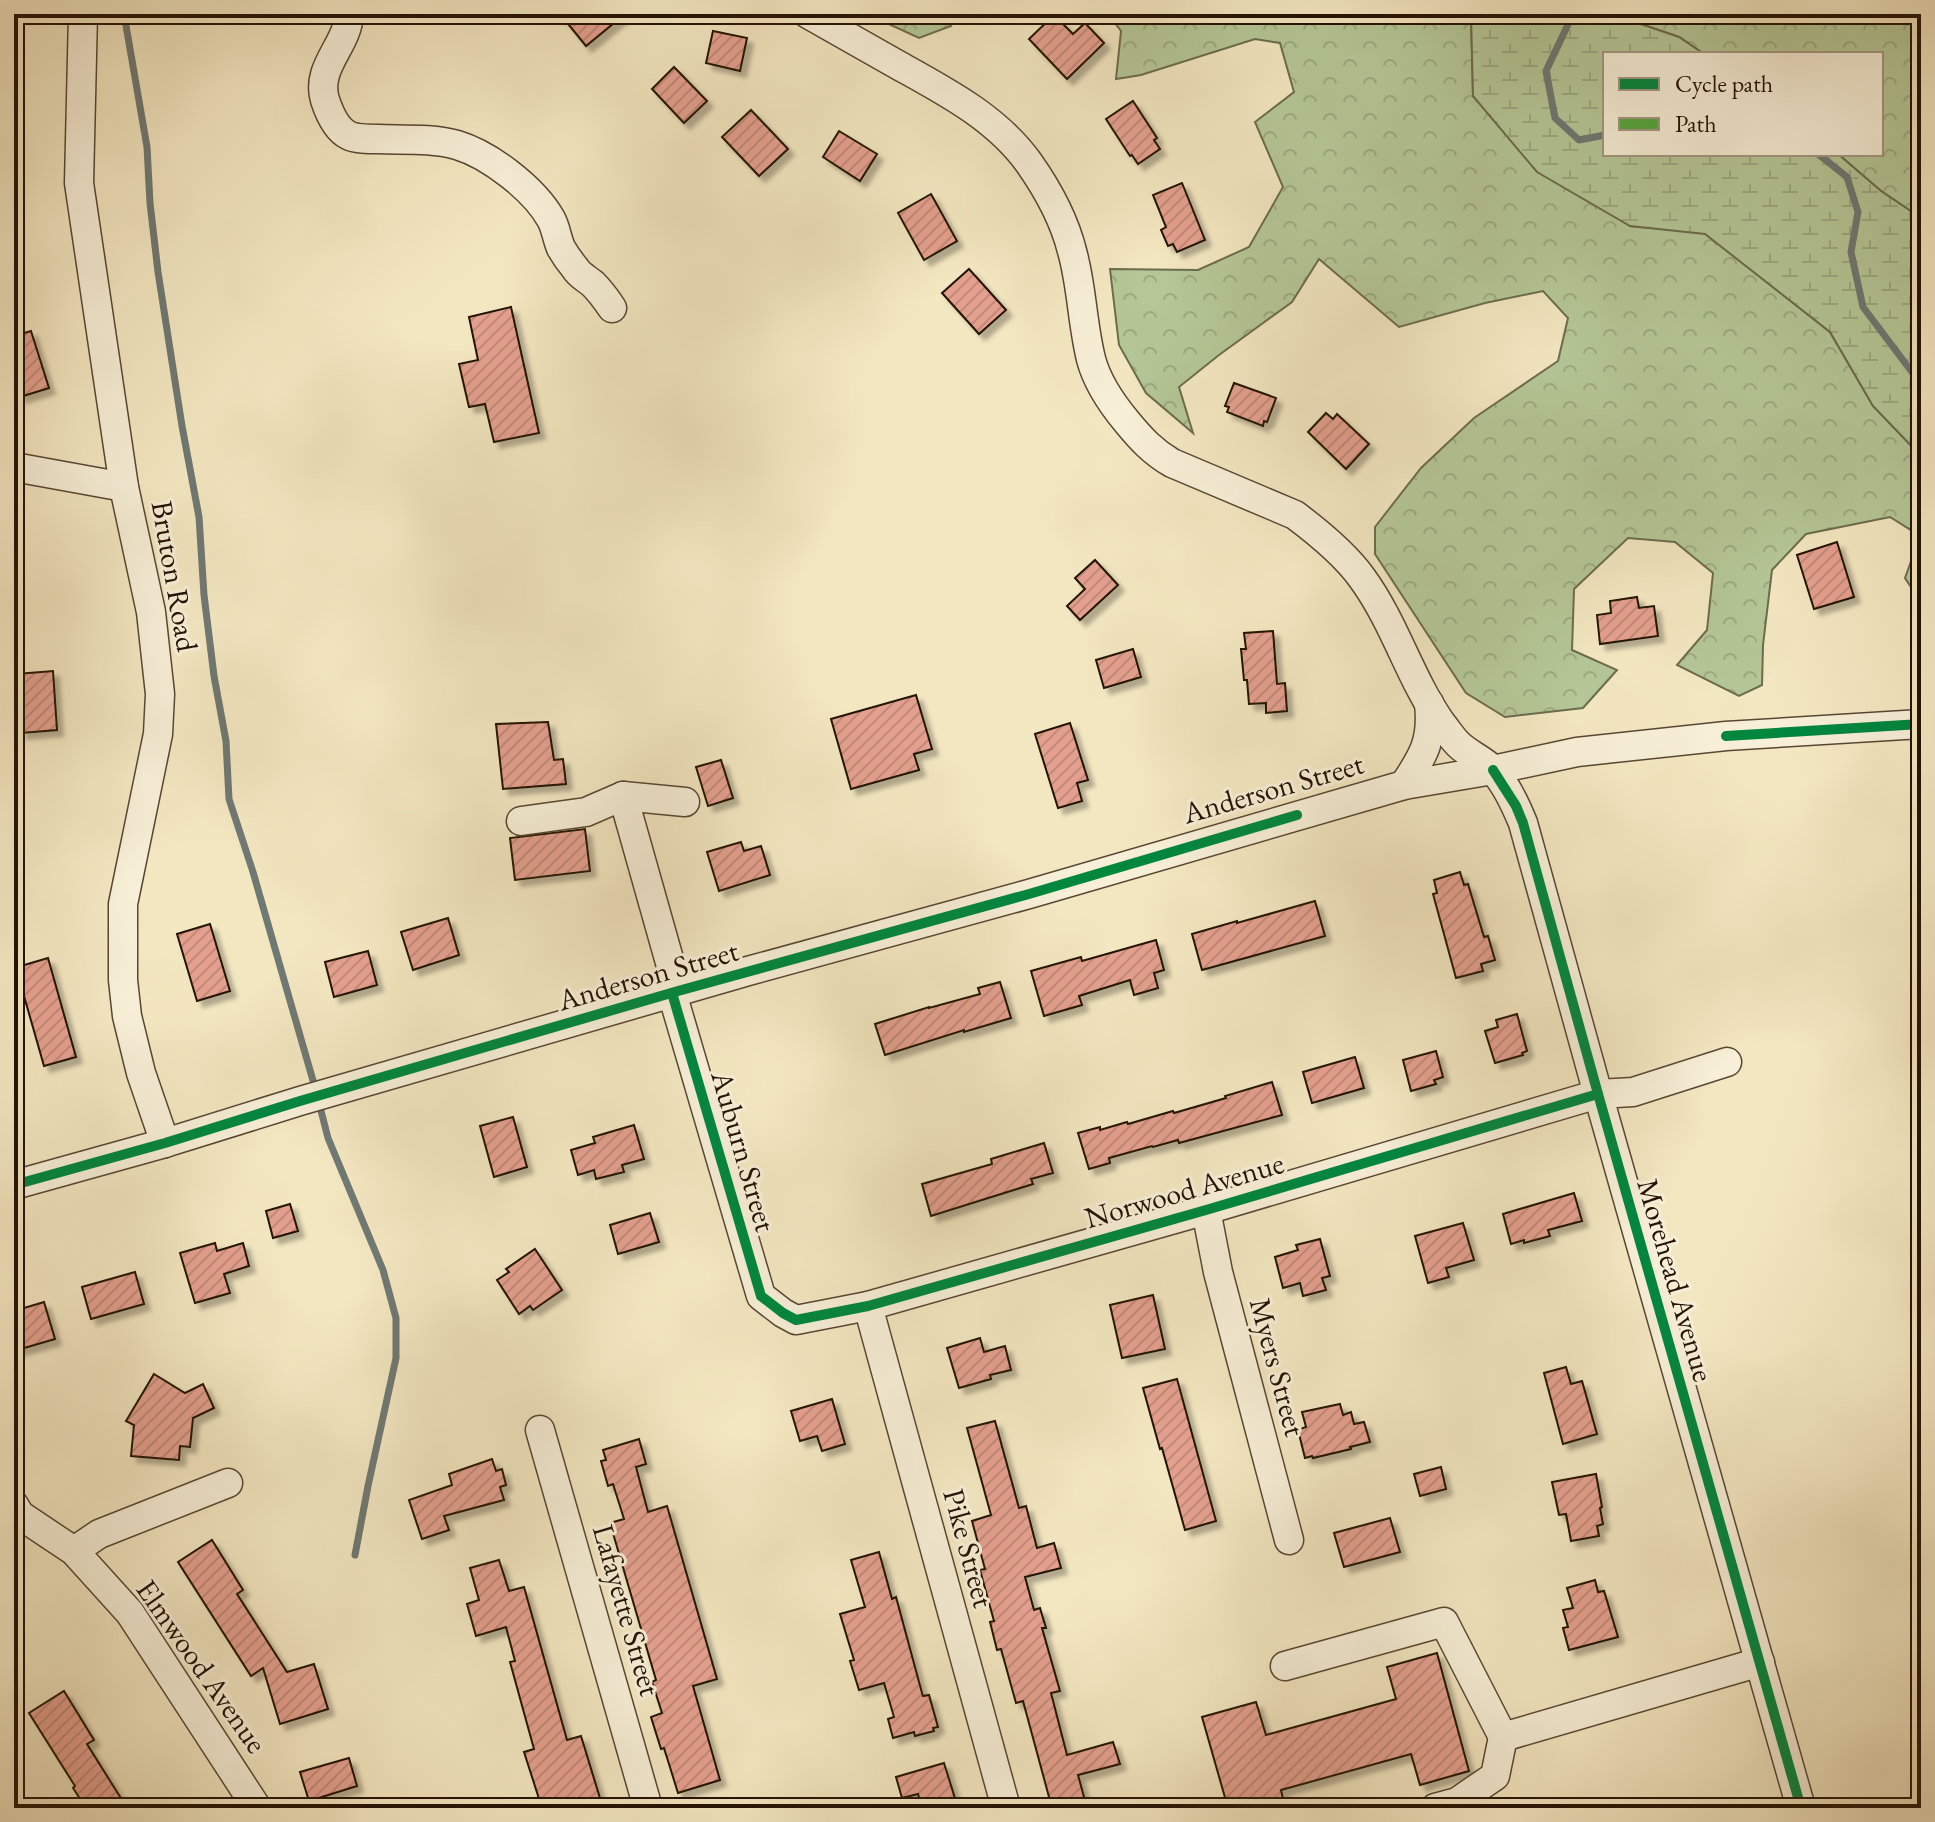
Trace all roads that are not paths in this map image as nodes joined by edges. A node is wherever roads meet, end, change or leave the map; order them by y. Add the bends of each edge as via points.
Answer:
1 (83, 14) edge
2 (349, 14) edge
3 (808, 14) edge
4 (612, 308) dead end
5 (14, 467) edge
6 (124, 487) junction
7 (1429, 703) junction
8 (1921, 724) edge
9 (1493, 770) junction
10 (1404, 785) junction
11 (623, 796) junction
12 (685, 802) dead end
13 (521, 821) dead end
14 (675, 992) junction
15 (1727, 1062) dead end
16 (1598, 1094) junction
17 (165, 1143) junction
18 (14, 1185) edge
19 (1206, 1210) junction
20 (868, 1306) junction
21 (783, 1313) joint
22 (540, 1430) dead end
23 (228, 1483) dead end
24 (14, 1505) edge
25 (1289, 1540) dead end
26 (74, 1551) junction
27 (1760, 1662) junction
28 (1285, 1666) dead end
29 (1503, 1737) junction
30 (257, 1808) edge
31 (648, 1808) edge
32 (1006, 1808) edge
33 (1435, 1808) edge
34 (1801, 1808) edge

1 - 6 street, Bruton Road via 79,183
2 - 4 street via 324,80 324,96 337,125 348,136 456,145 514,177 545,210 577,272
3 - 7 street via 948,92 1013,144 1057,209 1078,273 1091,360 1118,411 1157,454 1295,515 1326,540 1362,577
5 - 6 street
6 - 17 street, Bruton Road via 151,612 160,694 158,734 123,904 123,980 141,1073
7 - 9 street via 1458,744
7 - 10 street via 1428,742
8 - 9 street, Anderson Street via 1577,752
9 - 10 street, Anderson Street
9 - 16 street, Morehead Avenue via 1523,823
10 - 14 street, Anderson Street
11 - 12 street
11 - 13 street via 586,812
11 - 14 street, Auburn Street
14 - 17 street, Anderson Street
14 - 21 street, Auburn Street via 761,1296
15 - 16 street, Norwood Avenue via 1633,1092
16 - 19 street, Norwood Avenue
16 - 27 street, Morehead Avenue
17 - 18 street, Anderson Street
19 - 20 street, Norwood Avenue
19 - 25 street, Myers Street
20 - 21 street, Norwood Avenue via 796,1320
20 - 32 street, Pike Street
22 - 31 street, Lafayette Street
23 - 26 street via 99,1534
24 - 26 street, Elmwood Avenue via 20,1515
26 - 30 street, Elmwood Avenue via 130,1613
27 - 29 street
27 - 34 street, Morehead Avenue
28 - 29 street via 1444,1622
29 - 33 street via 1495,1776 1457,1802

